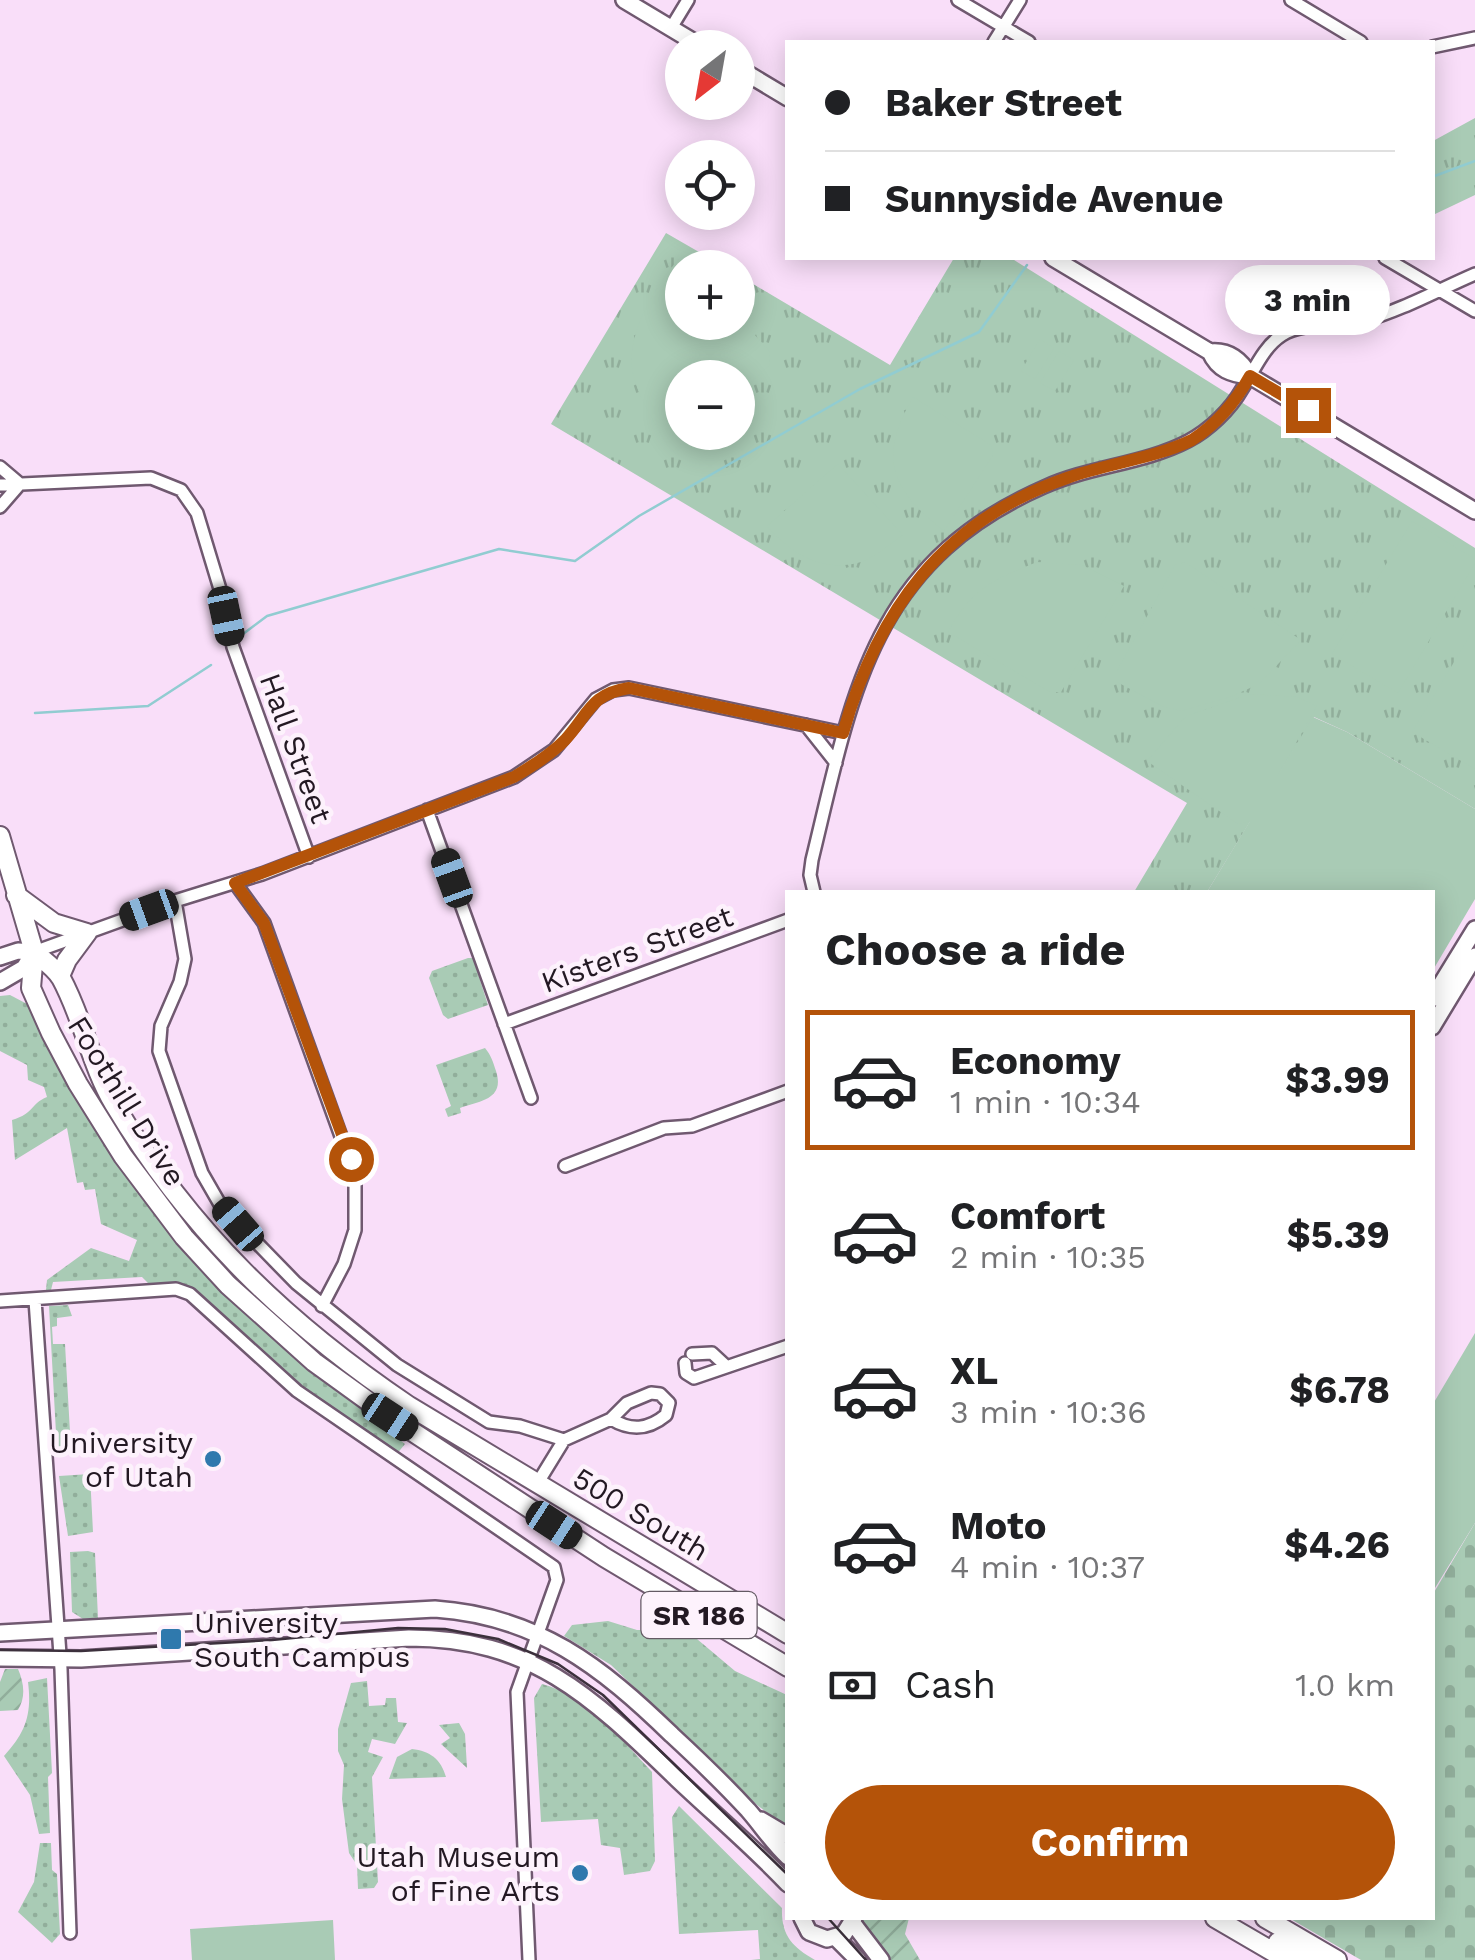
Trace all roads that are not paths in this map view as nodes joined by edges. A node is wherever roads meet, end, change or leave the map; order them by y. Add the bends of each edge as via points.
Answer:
1 (624, 0) edge
2 (688, 0) edge
3 (958, 0) edge
4 (1020, 0) edge
5 (1291, 0) edge
6 (1004, 27) junction
7 (671, 28) junction
8 (674, 30) edge
9 (1475, 38) edge
10 (995, 40) edge
11 (1026, 40) edge
12 (1358, 40) edge
13 (1435, 46) edge
14 (755, 78) edge
15 (785, 96) edge
16 (1055, 260) edge
17 (1388, 260) edge
18 (1475, 274) edge
19 (1439, 290) junction
20 (1475, 311) edge
21 (1250, 376) junction
22 (0, 467) edge
23 (20, 484) junction
24 (0, 485) edge
25 (0, 507) edge
26 (1475, 511) edge
27 (806, 725) junction
28 (843, 733) junction
29 (836, 764) junction
30 (427, 810) junction
31 (0, 836) edge
32 (309, 856) junction
33 (235, 883) junction
34 (814, 890) edge
35 (16, 895) junction
36 (175, 901) junction
37 (785, 921) edge
38 (1475, 929) edge
39 (87, 934) junction
40 (34, 952) junction
41 (1475, 956) edge
42 (0, 957) edge
43 (60, 976) junction
44 (0, 982) edge
45 (1435, 994) edge
46 (1435, 1022) edge
47 (504, 1024) junction
48 (785, 1092) edge
49 (531, 1098) dead end
50 (565, 1166) dead end
51 (35, 1300) junction
52 (0, 1301) edge
53 (322, 1306) junction
54 (785, 1347) edge
55 (726, 1366) junction
56 (612, 1420) junction
57 (564, 1440) junction
58 (466, 1442) joint
59 (442, 1452) joint
60 (536, 1484) junction
61 (513, 1498) junction
62 (58, 1630) junction
63 (785, 1632) edge
64 (0, 1633) edge
65 (532, 1646) junction
66 (0, 1658) edge
67 (60, 1659) junction
68 (785, 1665) edge
69 (750, 1812) junction
70 (785, 1834) edge
71 (785, 1853) edge
72 (785, 1881) edge
73 (803, 1920) edge
74 (853, 1920) edge
75 (1220, 1920) edge
76 (1268, 1920) edge
77 (70, 1933) dead end
78 (1244, 1934) junction
79 (836, 1938) junction
80 (529, 1960) edge
81 (858, 1960) edge
82 (881, 1960) edge
83 (1287, 1960) edge
84 (1318, 1960) edge
85 (1338, 1960) edge

1 - 7 street
2 - 7 street
3 - 6 street
4 - 6 street
5 - 12 street
6 - 10 street
6 - 11 street
7 - 8 street
9 - 13 street
14 - 15 street
16 - 21 street via 1210,352 1226,370
17 - 19 street
18 - 19 street
19 - 20 street
19 - 21 street via 1355,323 1289,331
21 - 26 street
21 - 28 street via 1192,440 1055,482 954,543 886,624
22 - 23 street
23 - 24 street, Hall Street
23 - 25 street
23 - 32 street, Hall Street via 152,478 187,496 201,524 232,647
27 - 28 street
27 - 29 street
27 - 30 street via 613,690 596,699 534,765
28 - 29 street
29 - 34 street via 810,868
30 - 32 street
30 - 47 street
31 - 35 main road, Foothill Drive / SR 186
32 - 33 street
33 - 36 street
33 - 53 street via 264,923 355,1174 355,1230
35 - 39 main road via 54,923
35 - 40 main road, Foothill Drive / SR 186
36 - 39 street
36 - 53 street via 185,959 161,1026 164,1073 212,1192
37 - 47 street, Kisters Street
38 - 45 street
39 - 40 street
39 - 43 main road
40 - 42 street
40 - 43 main road, Foothill Drive / SR 186
40 - 44 street via 24,968
40 - 59 main road, Foothill Drive / SR 186 via 31,988 78,1084 184,1237 284,1337
41 - 46 street
43 - 58 main road, Foothill Drive / SR 186 via 109,1096 192,1217 308,1332
47 - 49 street
48 - 50 street
51 - 52 street
51 - 62 street
51 - 65 street via 176,1289 190,1294 296,1391 554,1568 557,1580
53 - 57 street via 386,1358 478,1417
54 - 55 street
55 - 55 street via 694,1378 686,1373 689,1358 712,1353
56 - 56 street via 628,1428 650,1425 666,1415 668,1403 651,1393 626,1403
56 - 57 street
57 - 60 street
58 - 60 main road, 500 South / SR 186
59 - 61 main road, 500 South / SR 186
60 - 61 main road
60 - 63 main road, 500 South / SR 186
61 - 68 main road, 500 South / SR 186
62 - 64 street
62 - 65 street via 436,1609 486,1616
62 - 67 street
65 - 67 street via 494,1648 434,1638
65 - 69 street via 578,1655 623,1688
65 - 72 street
65 - 80 street via 517,1705
66 - 67 street
67 - 77 street
69 - 70 street
69 - 71 street
73 - 79 street via 817,1937
74 - 79 street
74 - 82 street
75 - 78 main road
76 - 85 main road
78 - 83 main road
78 - 84 main road via 1256,1930
79 - 81 street

